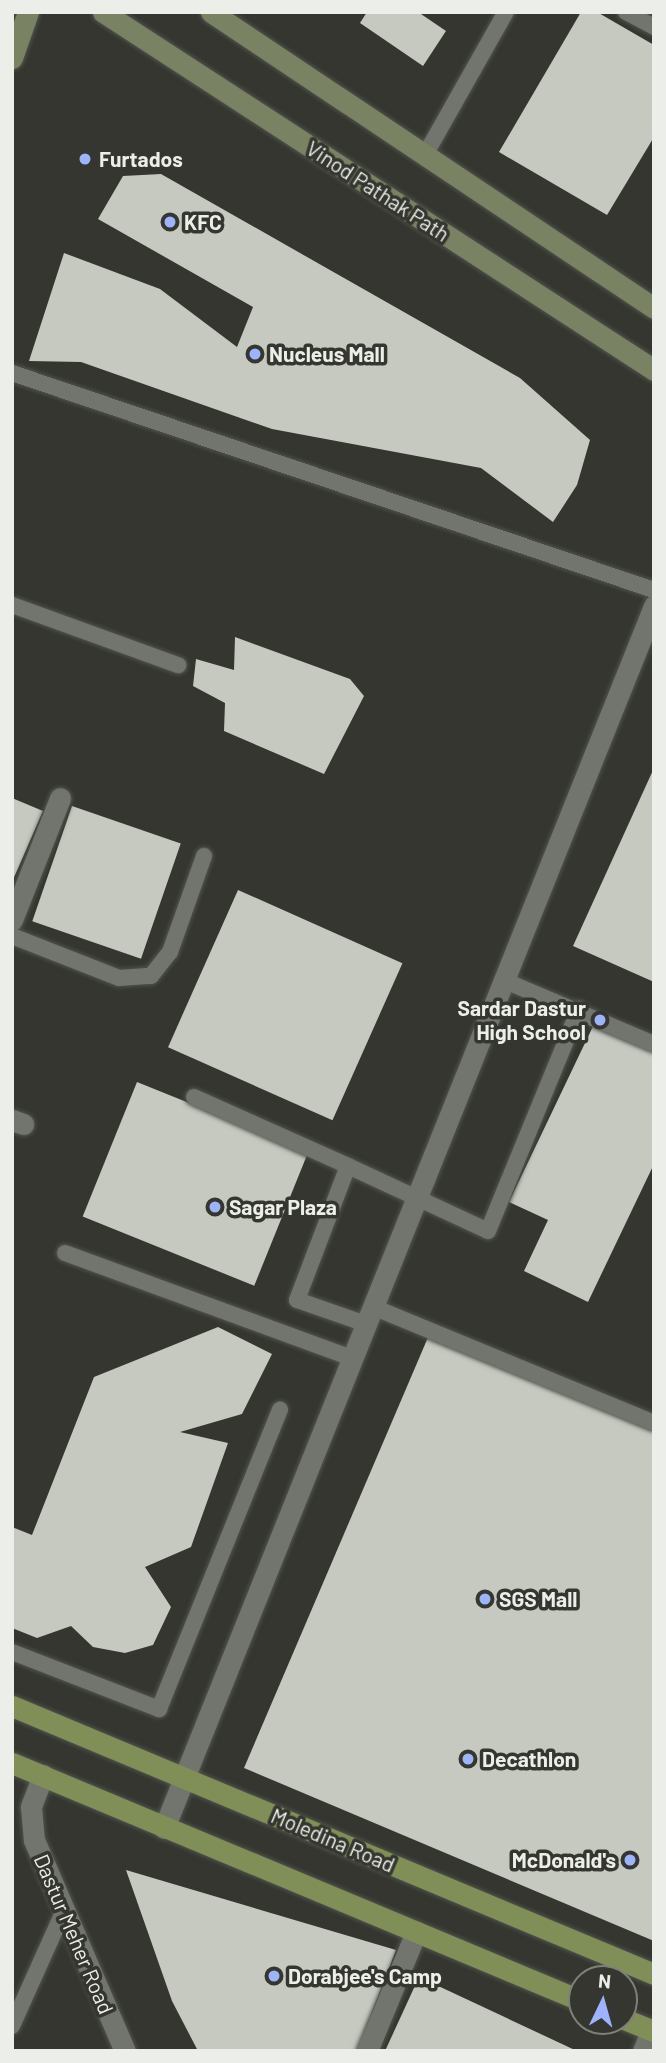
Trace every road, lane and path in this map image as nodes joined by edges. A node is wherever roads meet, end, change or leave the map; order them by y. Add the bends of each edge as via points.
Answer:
1 (29, 12) edge
2 (103, 12) edge
3 (211, 12) edge
4 (506, 12) edge
5 (626, 12) edge
6 (654, 27) edge
7 (12, 58) edge
8 (425, 155) junction
9 (654, 309) edge
10 (654, 370) edge
11 (12, 373) edge
12 (654, 590) edge
13 (12, 605) edge
14 (654, 606) edge
15 (178, 664) dead end
16 (60, 798) dead end
17 (204, 856) dead end
18 (12, 920) edge
19 (12, 936) edge
20 (503, 981) junction
21 (579, 1009) junction
22 (654, 1044) edge
23 (194, 1097) dead end
24 (348, 1166) junction
25 (415, 1202) junction
26 (65, 1253) dead end
27 (370, 1316) junction
28 (352, 1358) junction
29 (280, 1409) dead end
30 (654, 1423) edge
31 (12, 1652) edge
32 (12, 1706) edge
33 (12, 1763) edge
34 (43, 1775) junction
35 (184, 1778) junction
36 (164, 1828) junction
37 (62, 1915) junction
38 (416, 1932) junction
39 (654, 1973) edge
40 (568, 1995) edge
41 (12, 2026) edge
42 (653, 2031) edge
43 (125, 2051) edge
44 (367, 2051) edge
45 (643, 2051) edge

1 - 7 main road
2 - 10 main road, Vinod Pathak Path
3 - 8 main road
4 - 8 lane
5 - 6 lane
8 - 9 main road
11 - 12 lane
13 - 15 lane
14 - 20 street
16 - 18 street
17 - 19 lane via 170,952 151,976 118,978
20 - 21 lane
20 - 25 street
21 - 22 lane
21 - 25 lane via 488,1231
23 - 24 lane
24 - 25 lane
24 - 27 lane via 296,1300
25 - 27 street
26 - 28 lane
27 - 28 street
27 - 30 lane
28 - 35 street
29 - 31 lane via 159,1709
32 - 35 main road, Moledina Road
33 - 34 main road
34 - 36 main road
34 - 37 street, Dastur Meher Road via 31,1807 34,1840
35 - 36 street
35 - 39 main road, Moledina Road
36 - 38 main road
37 - 41 lane
37 - 43 street, Dastur Meher Road
38 - 40 main road
38 - 44 street
42 - 45 street

